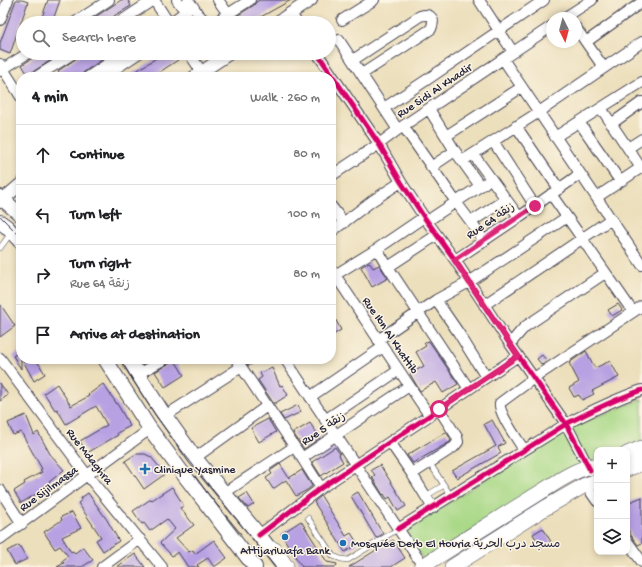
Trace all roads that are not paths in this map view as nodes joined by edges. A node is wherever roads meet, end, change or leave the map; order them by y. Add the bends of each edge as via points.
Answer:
1 (8, 0) edge
2 (109, 0) edge
3 (153, 0) edge
4 (177, 0) edge
5 (218, 0) edge
6 (250, 0) edge
7 (311, 0) edge
8 (374, 0) edge
9 (479, 0) edge
10 (544, 0) edge
11 (592, 0) edge
12 (642, 2) edge
13 (188, 6) edge
14 (574, 12) edge
15 (228, 14) junction
16 (85, 16) edge
17 (129, 16) edge
18 (164, 16) edge
19 (177, 16) edge
20 (202, 16) edge
21 (224, 16) edge
22 (296, 16) edge
23 (0, 20) edge
24 (342, 20) dead end
25 (499, 30) junction
26 (546, 30) edge
27 (582, 36) edge
28 (339, 40) dead end
29 (586, 42) junction
30 (642, 42) edge
31 (513, 52) junction
32 (503, 59) junction
33 (16, 60) edge
34 (63, 60) edge
35 (118, 60) edge
36 (121, 60) edge
37 (193, 60) edge
38 (220, 60) edge
39 (322, 60) edge
40 (353, 60) junction
41 (1, 68) edge
42 (604, 68) junction
43 (44, 72) edge
44 (97, 72) edge
45 (108, 72) edge
46 (199, 72) edge
47 (204, 72) edge
48 (330, 72) edge
49 (362, 74) junction
50 (336, 81) edge
51 (642, 82) edge
52 (16, 87) edge
53 (522, 87) junction
54 (642, 102) edge
55 (384, 108) junction
56 (601, 108) junction
57 (429, 109) junction
58 (538, 112) junction
59 (579, 122) junction
60 (611, 124) junction
61 (516, 126) junction
62 (400, 128) junction
63 (446, 136) junction
64 (555, 137) junction
65 (642, 139) edge
66 (493, 141) junction
67 (379, 144) junction
68 (628, 148) junction
69 (455, 151) junction
70 (472, 154) junction
71 (462, 161) junction
72 (431, 167) junction
73 (642, 168) edge
74 (336, 173) edge
75 (580, 174) junction
76 (492, 179) junction
77 (620, 181) junction
78 (401, 182) junction
79 (480, 186) junction
80 (16, 188) edge
81 (555, 191) junction
82 (597, 197) junction
83 (1, 199) edge
84 (506, 199) junction
85 (456, 202) junction
86 (535, 206) junction
87 (16, 210) edge
88 (336, 213) edge
89 (519, 217) junction
90 (567, 217) junction
91 (16, 218) edge
92 (611, 218) junction
93 (425, 219) junction
94 (471, 222) junction
95 (344, 223) junction
96 (6, 227) edge
97 (336, 229) edge
98 (437, 235) junction
99 (16, 237) edge
100 (582, 238) junction
101 (484, 241) junction
102 (0, 248) edge
103 (377, 249) junction
104 (454, 260) junction
105 (642, 265) edge
106 (388, 267) junction
107 (336, 270) edge
108 (606, 273) junction
109 (336, 276) edge
110 (469, 282) junction
111 (436, 300) junction
112 (484, 305) junction
113 (638, 311) edge
114 (418, 312) junction
115 (381, 343) junction
116 (510, 344) junction
117 (518, 356) junction
118 (0, 358) edge
119 (108, 364) edge
120 (131, 364) edge
121 (156, 364) edge
122 (237, 364) edge
123 (239, 364) edge
124 (287, 364) edge
125 (3, 369) edge
126 (399, 370) junction
127 (138, 374) junction
128 (486, 377) junction
129 (534, 378) junction
130 (409, 386) junction
131 (469, 389) junction
132 (642, 390) edge
133 (310, 397) junction
134 (267, 406) junction
135 (439, 409) junction
136 (429, 415) junction
137 (165, 416) junction
138 (325, 420) junction
139 (566, 424) junction
140 (150, 429) junction
141 (335, 435) junction
142 (390, 442) junction
143 (294, 447) junction
144 (642, 448) edge
145 (524, 450) junction
146 (630, 453) edge
147 (195, 458) junction
148 (302, 458) junction
149 (429, 462) junction
150 (642, 463) edge
151 (356, 465) junction
152 (630, 468) edge
153 (412, 474) junction
154 (87, 475) junction
155 (594, 478) edge
156 (444, 485) junction
157 (321, 488) junction
158 (0, 490) edge
159 (224, 493) junction
160 (426, 496) junction
161 (451, 496) junction
162 (433, 508) junction
163 (308, 518) dead end
164 (22, 524) junction
165 (398, 529) junction
166 (0, 539) edge
167 (140, 539) junction
168 (263, 540) junction
169 (630, 545) edge
170 (642, 562) edge
171 (422, 566) edge
172 (102, 567) edge
173 (162, 567) edge
174 (255, 567) edge
175 (284, 567) edge
176 (290, 567) edge
177 (439, 567) edge
178 (452, 567) edge
179 (470, 567) edge

1 - 23 street
2 - 16 street
3 - 17 street
3 - 18 street
4 - 13 street
5 - 15 street
6 - 15 street
7 - 22 street
8 - 24 street
9 - 25 street
10 - 25 street
11 - 14 street
12 - 29 street
13 - 19 street
13 - 20 street
15 - 21 street
25 - 31 street
25 - 55 street
26 - 31 street, Rue Sidi Al Khadir
27 - 29 street
28 - 40 street
29 - 42 street
30 - 42 street
31 - 32 street, Rue Sidi Al Khadir
32 - 53 street
32 - 57 street, Rue Sidi Al Khadir
33 - 41 street
34 - 43 street
35 - 44 street
36 - 45 street
37 - 46 street
38 - 47 street
39 - 48 street
40 - 49 street
40 - 49 street via 420,16 427,15 432,19 431,29
41 - 52 street
42 - 58 street
49 - 55 street
50 - 67 street
51 - 56 street
53 - 58 street
53 - 63 street
54 - 60 street
55 - 62 street
56 - 59 street
56 - 60 street
57 - 62 street, Rue Sidi Al Khadir
57 - 63 street
58 - 61 street
58 - 64 street
59 - 64 street
59 - 77 street
60 - 68 street
61 - 66 street
61 - 81 street
62 - 67 street, Rue Sidi Al Khadir
62 - 72 street
63 - 69 street
64 - 75 street
65 - 68 street
66 - 70 street
66 - 86 street
67 - 74 street, Rue Sidi Al Khadir
67 - 78 street
68 - 73 street
69 - 71 street
69 - 72 street
70 - 71 street
70 - 76 street
71 - 79 street
72 - 85 street
73 - 77 street
75 - 81 street, Rue 64 زنقة
75 - 82 street
76 - 79 street
76 - 84 street
77 - 82 street
78 - 93 street
78 - 95 street
79 - 85 street
80 - 83 street
81 - 86 street, Rue 64 زنقة
81 - 90 street
82 - 92 street
83 - 87 main road
84 - 89 street
84 - 94 street
85 - 93 street
85 - 94 street
86 - 89 street, Rue 64 زنقة
88 - 95 street
89 - 101 street, Rue 64 زنقة
90 - 100 street
90 - 110 street
91 - 96 street
92 - 100 street
92 - 105 street
93 - 98 street
93 - 103 street
94 - 101 street
95 - 97 street
96 - 99 main road
96 - 102 lane
98 - 104 street
98 - 106 street
100 - 108 street
100 - 112 street
101 - 104 street, Rue 64 زنقة
103 - 106 street
103 - 107 street
104 - 110 street
106 - 114 street
108 - 113 street
108 - 116 street via 526,326
109 - 115 street, Rue Ibn Al Khattib
110 - 111 street
110 - 112 street
111 - 114 street
111 - 128 street
112 - 116 street
113 - 129 street
114 - 115 street
114 - 131 street
115 - 126 street, Rue Ibn Al Khattib
115 - 133 street
116 - 117 street
117 - 128 street
117 - 129 street
118 - 125 street, Rue Mdaghra
119 - 140 main road
120 - 127 main road
121 - 127 street
122 - 137 street
123 - 134 street, Rue 5 زنقة
124 - 133 street
125 - 154 street, Rue Mdaghra
126 - 130 street, Rue Ibn Al Khattib
126 - 138 street
127 - 137 main road
128 - 131 street
129 - 139 street
129 - 145 street via 502,400 499,406
130 - 136 street, Rue Ibn Al Khattib
130 - 141 street, Rue 5 زنقة
131 - 135 street
132 - 139 street
133 - 138 street
134 - 143 street, Rue 5 زنقة
134 - 147 street
135 - 136 street
135 - 149 street via 458,442
136 - 142 street
137 - 147 main road
138 - 141 street
139 - 145 street
139 - 155 street
140 - 154 street, Rue Sijilmassa
140 - 174 main road
141 - 148 street, Rue 5 زنقة
141 - 151 street
142 - 151 street
142 - 153 street
143 - 148 street, Rue 5 زنقة
143 - 159 street
144 - 146 main road
145 - 161 street
147 - 159 main road
148 - 157 street
149 - 153 street
149 - 156 lane
150 - 152 main road
151 - 157 street
151 - 165 street
153 - 160 street
154 - 164 street, Rue Sijilmassa
154 - 167 street, Rue Mdaghra
155 - 171 main road via 574,472
155 - 177 main road
155 - 178 main road
155 - 179 main road
156 - 160 lane
156 - 161 lane
157 - 168 street
158 - 164 street
159 - 168 main road
160 - 162 street
161 - 162 street
162 - 165 street
163 - 165 lane via 333,556 345,560
164 - 166 street, Rue Sijilmassa
165 - 171 street
167 - 172 street
167 - 173 street, Rue Mdaghra
168 - 175 main road
168 - 176 lane via 278,546 291,564
169 - 170 street

